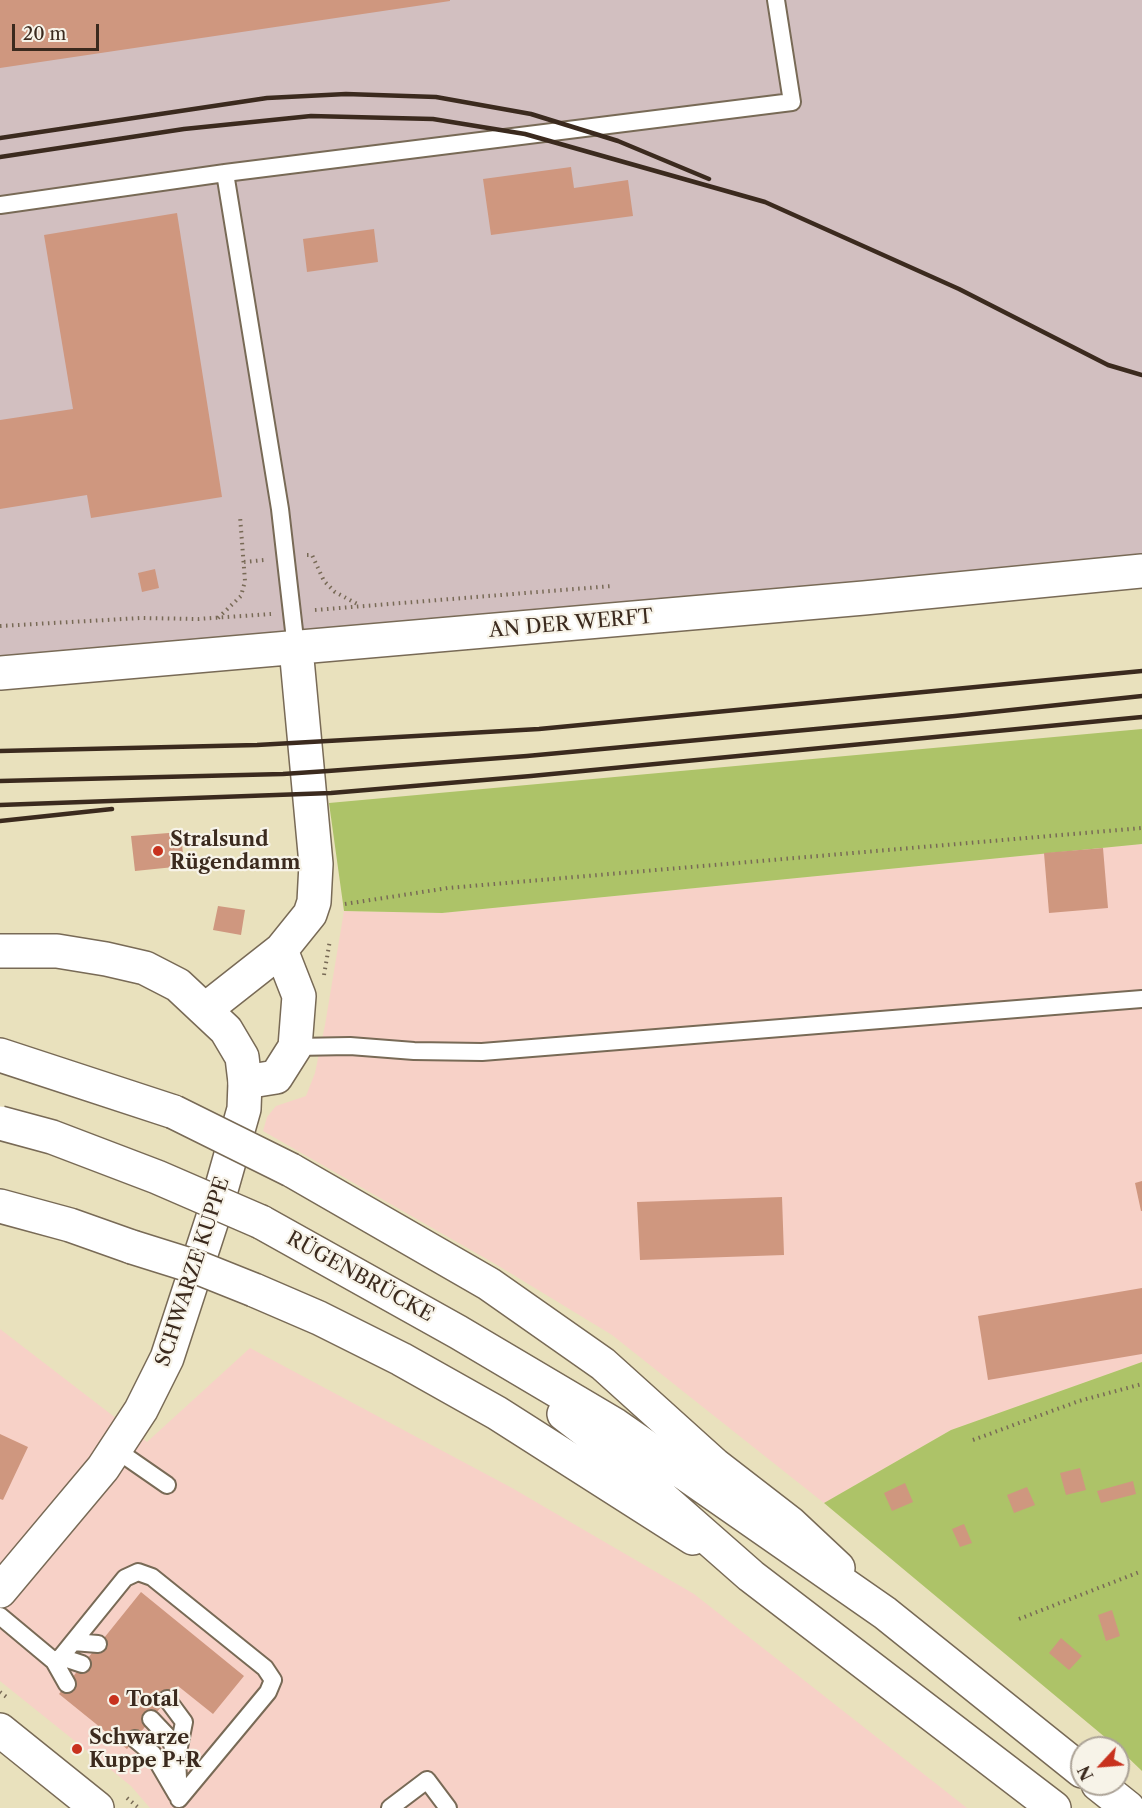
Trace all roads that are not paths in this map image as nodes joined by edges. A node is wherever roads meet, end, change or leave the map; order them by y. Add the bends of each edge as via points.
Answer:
1 (776, 0) edge
2 (225, 173) junction
3 (0, 205) edge
4 (1142, 572) edge
5 (296, 648) junction
6 (0, 673) edge
7 (281, 950) junction
8 (0, 951) edge
9 (1142, 999) edge
10 (206, 1009) junction
11 (295, 1047) junction
12 (0, 1055) edge
13 (245, 1082) junction
14 (0, 1123) edge
15 (0, 1206) edge
16 (458, 1332) junction
17 (115, 1449) junction
18 (167, 1485) dead end
19 (752, 1576) junction
20 (0, 1591) edge
21 (885, 1613) junction
22 (0, 1616) edge
23 (73, 1642) junction
24 (98, 1644) dead end
25 (58, 1659) junction
26 (82, 1664) dead end
27 (67, 1684) dead end
28 (167, 1699) dead end
29 (151, 1719) dead end
30 (0, 1730) edge
31 (135, 1739) dead end
32 (177, 1758) junction
33 (1070, 1761) edge
34 (1113, 1796) edge
35 (181, 1803) edge
36 (97, 1808) edge
37 (390, 1808) edge
38 (448, 1808) edge
39 (1054, 1808) edge
40 (1128, 1808) edge

1 - 2 lane via 792,102
2 - 3 lane
2 - 5 lane via 280,510
4 - 5 main road, AN DER WERFT
5 - 6 main road, AN DER WERFT
5 - 7 main road via 316,864 310,914
7 - 10 main road
7 - 11 main road via 299,996
8 - 10 main road, SCHWARZE KUPPE via 57,951 145,968 178,985
9 - 11 lane via 483,1052
10 - 13 main road, SCHWARZE KUPPE via 226,1030 242,1057
11 - 13 main road via 276,1077
12 - 21 main road, bridge via 174,1113 291,1170 489,1284 603,1364 715,1465 790,1522
13 - 17 main road, SCHWARZE KUPPE via 244,1109 167,1358 141,1410
14 - 16 main road, RÜGENBRÜCKE, bridge via 52,1137 261,1222
15 - 19 main road, bridge via 198,1268 319,1318 497,1413
16 - 19 main road via 586,1431
16 - 21 main road via 615,1425
17 - 18 lane
17 - 20 main road, SCHWARZE KUPPE
19 - 39 main road
21 - 33 main road
22 - 25 lane
23 - 24 lane
23 - 25 lane
23 - 35 lane via 125,1578 138,1572 152,1577 265,1668 273,1680 268,1692
25 - 26 lane
25 - 27 lane
28 - 32 lane via 184,1722
29 - 32 lane via 170,1739
30 - 36 main road
31 - 35 lane via 153,1754
32 - 35 lane
34 - 40 main road
37 - 38 lane via 427,1780

